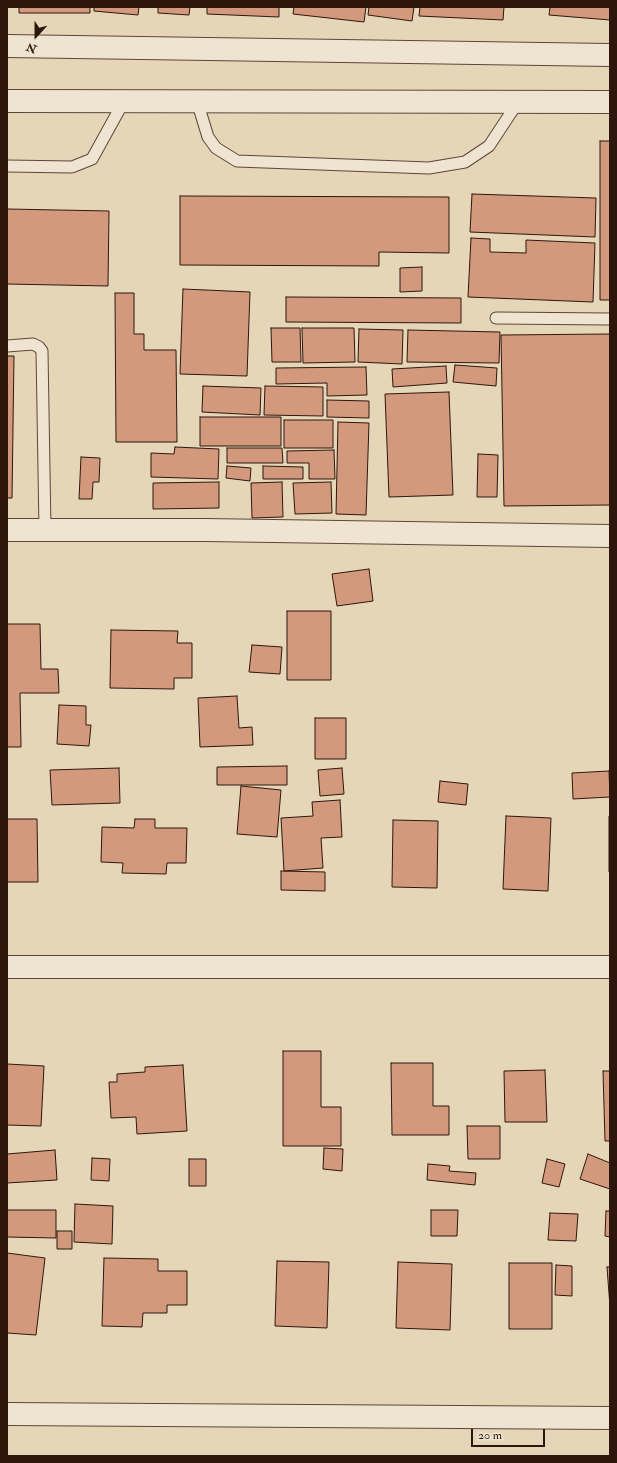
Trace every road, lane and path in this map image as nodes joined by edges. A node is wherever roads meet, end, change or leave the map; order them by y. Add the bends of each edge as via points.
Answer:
1 (7, 46) edge
2 (610, 55) edge
3 (7, 101) edge
4 (124, 101) junction
5 (196, 101) junction
6 (518, 102) junction
7 (610, 102) edge
8 (7, 166) edge
9 (496, 318) dead end
10 (610, 319) edge
11 (7, 346) edge
12 (7, 530) edge
13 (45, 530) junction
14 (610, 536) edge
15 (7, 967) edge
16 (610, 967) edge
17 (7, 1414) edge
18 (610, 1418) edge

1 - 2 street
3 - 4 street
4 - 5 street
4 - 8 lane via 92,159 72,167
5 - 6 street
5 - 6 lane via 208,137 216,148 237,160 429,168 465,162 489,146
6 - 7 street
9 - 10 lane
11 - 13 lane via 33,344 42,351
12 - 13 street
13 - 14 street
15 - 16 street
17 - 18 street

